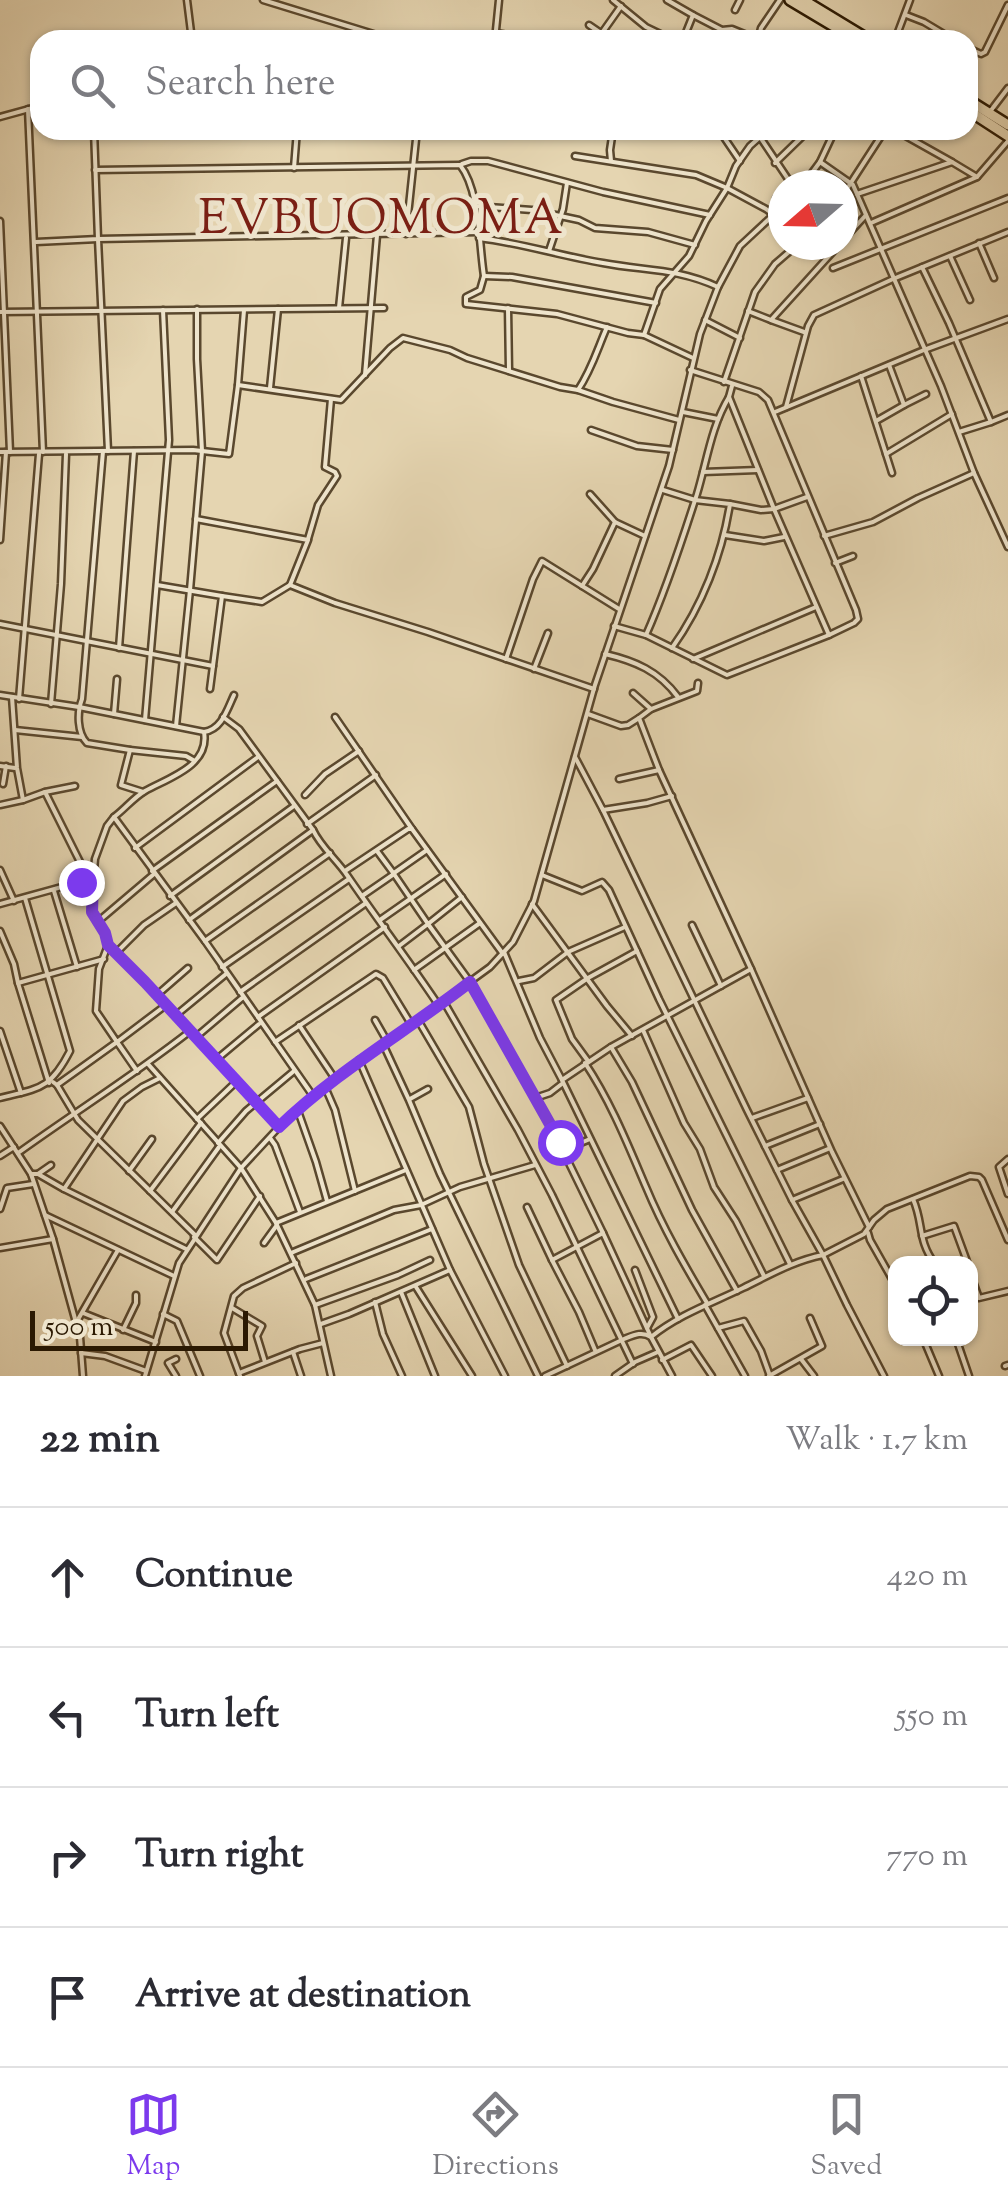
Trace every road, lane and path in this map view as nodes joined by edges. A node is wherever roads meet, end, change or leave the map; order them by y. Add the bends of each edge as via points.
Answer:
1 (187, 0) edge
2 (262, 0) edge
3 (499, 0) edge
4 (613, 0) edge
5 (667, 0) edge
6 (740, 0) edge
7 (780, 0) edge
8 (790, 0) edge
9 (803, 0) edge
10 (910, 0) edge
11 (1008, 5) edge
12 (621, 6) junction
13 (735, 10) dead end
14 (693, 14) junction
15 (906, 15) junction
16 (588, 25) dead end
17 (191, 30) edge
18 (360, 30) edge
19 (496, 30) edge
20 (597, 30) edge
21 (604, 30) edge
22 (654, 30) edge
23 (687, 30) edge
24 (722, 30) edge
25 (760, 30) edge
26 (840, 30) edge
27 (853, 30) edge
28 (899, 30) edge
29 (937, 30) edge
30 (978, 53) edge
31 (1008, 88) edge
32 (978, 106) edge
33 (28, 108) joint
34 (989, 113) junction
35 (978, 117) edge
36 (0, 118) edge
37 (1008, 125) edge
38 (1008, 138) edge
39 (94, 140) edge
40 (295, 140) edge
41 (416, 140) edge
42 (612, 140) edge
43 (726, 140) edge
44 (758, 140) edge
45 (761, 140) edge
46 (799, 140) edge
47 (830, 140) edge
48 (879, 140) edge
49 (912, 140) edge
50 (574, 156) dead end
51 (611, 161) junction
52 (740, 161) junction
53 (820, 162) junction
54 (952, 162) junction
55 (775, 163) junction
56 (413, 166) junction
57 (460, 166) junction
58 (294, 168) junction
59 (95, 170) junction
60 (780, 170) edge
61 (814, 170) edge
62 (832, 170) edge
63 (858, 174) edge
64 (977, 177) junction
65 (567, 182) junction
66 (727, 188) junction
67 (858, 194) edge
68 (858, 196) edge
69 (1008, 198) edge
70 (474, 206) junction
71 (768, 212) edge
72 (710, 215) junction
73 (866, 215) junction
74 (559, 216) junction
75 (768, 220) edge
76 (0, 221) edge
77 (858, 224) edge
78 (870, 224) junction
79 (1008, 232) edge
80 (406, 234) junction
81 (377, 235) junction
82 (479, 235) junction
83 (346, 236) junction
84 (98, 239) junction
85 (34, 242) junction
86 (978, 243) junction
87 (695, 245) junction
88 (880, 249) junction
89 (549, 251) junction
90 (950, 256) junction
91 (780, 260) edge
92 (826, 260) edge
93 (922, 267) junction
94 (832, 268) dead end
95 (676, 273) junction
96 (484, 276) junction
97 (994, 278) dead end
98 (893, 279) junction
99 (718, 287) junction
100 (970, 300) dead end
101 (656, 304) junction
102 (339, 308) junction
103 (370, 308) junction
104 (384, 308) dead end
105 (508, 308) junction
106 (197, 309) junction
107 (278, 309) junction
108 (164, 310) junction
109 (244, 310) junction
110 (103, 311) junction
111 (2, 312) edge
112 (38, 312) junction
113 (748, 312) junction
114 (1008, 319) edge
115 (705, 320) junction
116 (771, 320) junction
117 (607, 328) junction
118 (806, 333) junction
119 (644, 335) junction
120 (740, 338) junction
121 (956, 340) junction
122 (924, 350) junction
123 (693, 358) junction
124 (888, 365) junction
125 (690, 370) junction
126 (510, 371) junction
127 (365, 375) junction
128 (861, 376) junction
129 (724, 382) junction
130 (732, 384) junction
131 (238, 386) junction
132 (270, 390) junction
133 (578, 390) junction
134 (926, 394) dead end
135 (729, 397) junction
136 (330, 399) junction
137 (904, 405) junction
138 (786, 408) junction
139 (682, 411) junction
140 (775, 412) junction
141 (952, 414) junction
142 (1008, 415) edge
143 (718, 419) junction
144 (679, 420) junction
145 (876, 422) junction
146 (991, 422) junction
147 (590, 430) dead end
148 (959, 432) junction
149 (673, 450) junction
150 (106, 451) junction
151 (134, 451) junction
152 (168, 451) junction
153 (202, 451) junction
154 (5, 452) edge
155 (41, 452) junction
156 (66, 453) junction
157 (886, 454) junction
158 (758, 470) junction
159 (703, 472) junction
160 (892, 473) dead end
161 (974, 474) junction
162 (661, 490) junction
163 (590, 494) dead end
164 (808, 496) junction
165 (695, 500) junction
166 (730, 504) junction
167 (774, 509) junction
168 (196, 519) junction
169 (615, 522) junction
170 (725, 535) junction
171 (645, 536) junction
172 (786, 536) junction
173 (824, 536) junction
174 (0, 540) edge
175 (308, 540) junction
176 (1008, 548) edge
177 (853, 556) dead end
178 (835, 563) junction
179 (157, 585) junction
180 (290, 585) junction
181 (582, 586) junction
182 (190, 590) junction
183 (222, 596) junction
184 (816, 607) junction
185 (619, 609) junction
186 (0, 624) edge
187 (614, 626) junction
188 (25, 630) junction
189 (548, 632) dead end
190 (56, 636) junction
191 (646, 636) junction
192 (829, 636) junction
193 (88, 642) junction
194 (120, 648) junction
195 (672, 648) junction
196 (152, 654) junction
197 (605, 654) junction
198 (506, 659) junction
199 (693, 659) junction
200 (184, 660) junction
201 (213, 666) junction
202 (534, 670) junction
203 (117, 679) dead end
204 (698, 684) dead end
205 (210, 689) dead end
206 (594, 690) junction
207 (633, 693) dead end
208 (234, 695) dead end
209 (0, 696) edge
210 (678, 697) junction
211 (15, 698) junction
212 (51, 704) junction
213 (79, 707) junction
214 (651, 709) junction
215 (114, 714) junction
216 (588, 714) junction
217 (224, 717) junction
218 (335, 717) dead end
219 (638, 718) junction
220 (145, 720) junction
221 (176, 726) junction
222 (14, 730) junction
223 (204, 732) junction
224 (82, 738) junction
225 (130, 750) junction
226 (359, 752) junction
227 (575, 756) junction
228 (258, 757) junction
229 (194, 763) junction
230 (3, 766) edge
231 (17, 768) junction
232 (659, 770) junction
233 (376, 775) junction
234 (619, 779) dead end
235 (277, 781) junction
236 (3, 784) dead end
237 (75, 786) dead end
238 (46, 792) junction
239 (144, 792) junction
240 (305, 794) dead end
241 (672, 796) junction
242 (23, 800) junction
243 (0, 804) edge
244 (294, 806) junction
245 (603, 810) junction
246 (114, 817) junction
247 (307, 824) junction
248 (412, 829) junction
249 (313, 830) junction
250 (135, 848) junction
251 (428, 849) junction
252 (377, 850) junction
253 (330, 853) junction
254 (0, 870) edge
255 (345, 872) junction
256 (153, 873) junction
257 (394, 874) junction
258 (446, 874) junction
259 (542, 876) junction
260 (349, 878) junction
261 (91, 879) junction
262 (54, 889) junction
263 (170, 896) junction
264 (362, 896) junction
265 (462, 897) junction
266 (25, 898) junction
267 (412, 899) junction
268 (14, 901) junction
269 (176, 903) junction
270 (366, 903) junction
271 (0, 904) edge
272 (532, 904) junction
273 (189, 920) junction
274 (379, 920) junction
275 (99, 921) junction
276 (481, 923) junction
277 (428, 924) junction
278 (692, 925) dead end
279 (625, 927) junction
280 (385, 928) junction
281 (0, 931) edge
282 (205, 942) junction
283 (108, 945) junction
284 (399, 946) junction
285 (445, 948) junction
286 (637, 950) junction
287 (568, 952) junction
288 (116, 953) junction
289 (504, 953) junction
290 (104, 959) junction
291 (77, 967) junction
292 (188, 968) dead end
293 (222, 968) junction
294 (751, 969) junction
295 (414, 970) junction
296 (226, 974) junction
297 (48, 976) junction
298 (588, 978) junction
299 (517, 981) junction
300 (470, 982) junction
301 (18, 983) junction
302 (722, 986) junction
303 (241, 994) junction
304 (157, 995) junction
305 (694, 1000) junction
306 (442, 1004) junction
307 (166, 1005) junction
308 (175, 1016) junction
309 (669, 1017) junction
310 (259, 1020) junction
311 (375, 1020) dead end
312 (418, 1020) junction
313 (299, 1024) junction
314 (411, 1024) junction
315 (643, 1030) junction
316 (0, 1031) edge
317 (190, 1032) junction
318 (632, 1036) junction
319 (196, 1037) junction
320 (116, 1042) junction
321 (275, 1042) junction
322 (385, 1042) junction
323 (611, 1047) junction
324 (217, 1059) junction
325 (359, 1060) junction
326 (586, 1062) junction
327 (148, 1064) junction
328 (295, 1070) junction
329 (137, 1071) junction
330 (161, 1078) junction
331 (335, 1079) junction
332 (237, 1080) junction
333 (563, 1082) junction
334 (53, 1083) junction
335 (325, 1087) junction
336 (428, 1088) dead end
337 (21, 1092) junction
338 (313, 1096) junction
339 (0, 1098) edge
340 (535, 1098) junction
341 (808, 1098) junction
342 (410, 1100) junction
343 (257, 1102) junction
344 (297, 1110) junction
345 (74, 1113) junction
346 (752, 1118) junction
347 (199, 1121) junction
348 (820, 1124) junction
349 (0, 1126) edge
350 (279, 1127) junction
351 (270, 1137) junction
352 (96, 1139) junction
353 (152, 1139) dead end
354 (590, 1139) junction
355 (219, 1144) junction
356 (766, 1146) junction
357 (14, 1147) junction
358 (830, 1148) junction
359 (564, 1150) junction
360 (18, 1153) junction
361 (0, 1156) edge
362 (1008, 1159) edge
363 (535, 1164) junction
364 (51, 1165) dead end
365 (241, 1168) junction
366 (406, 1170) junction
367 (777, 1170) junction
368 (129, 1171) junction
369 (35, 1174) junction
370 (489, 1178) junction
371 (844, 1178) junction
372 (33, 1184) junction
373 (64, 1189) junction
374 (150, 1191) junction
375 (355, 1191) junction
376 (450, 1192) junction
377 (1008, 1194) edge
378 (260, 1196) junction
379 (913, 1198) junction
380 (792, 1200) junction
381 (327, 1201) junction
382 (421, 1204) junction
383 (527, 1207) dead end
384 (0, 1209) edge
385 (172, 1212) junction
386 (300, 1212) junction
387 (45, 1214) junction
388 (277, 1224) junction
389 (432, 1229) junction
390 (868, 1229) junction
391 (602, 1233) junction
392 (195, 1236) junction
393 (922, 1236) junction
394 (53, 1239) junction
395 (856, 1240) junction
396 (870, 1240) junction
397 (1008, 1240) edge
398 (264, 1243) dead end
399 (578, 1247) junction
400 (0, 1248) edge
401 (186, 1249) junction
402 (118, 1250) junction
403 (291, 1254) junction
404 (824, 1254) junction
405 (930, 1256) edge
406 (965, 1256) edge
407 (430, 1260) dead end
408 (552, 1260) junction
409 (296, 1262) junction
410 (790, 1264) junction
411 (450, 1270) junction
412 (635, 1270) dead end
413 (888, 1272) edge
414 (174, 1276) junction
415 (764, 1276) junction
416 (304, 1280) junction
417 (416, 1286) junction
418 (737, 1290) junction
419 (1008, 1291) edge
420 (401, 1292) junction
421 (136, 1295) dead end
422 (978, 1295) edge
423 (375, 1302) junction
424 (706, 1304) junction
425 (315, 1305) junction
426 (232, 1308) junction
427 (84, 1313) junction
428 (163, 1314) junction
429 (810, 1318) dead end
430 (678, 1319) junction
431 (76, 1322) junction
432 (321, 1324) junction
433 (648, 1328) junction
434 (718, 1328) junction
435 (123, 1330) junction
436 (651, 1337) junction
437 (621, 1340) junction
438 (156, 1342) junction
439 (323, 1343) junction
440 (926, 1346) edge
441 (959, 1346) edge
442 (294, 1352) junction
443 (595, 1352) junction
444 (658, 1352) junction
445 (81, 1353) junction
446 (176, 1360) dead end
447 (662, 1360) junction
448 (801, 1360) junction
449 (265, 1362) junction
450 (633, 1364) junction
451 (567, 1366) junction
452 (146, 1374) edge
453 (240, 1375) edge
454 (82, 1376) edge
455 (176, 1376) edge
456 (200, 1376) edge
457 (302, 1376) edge
458 (331, 1376) edge
459 (402, 1376) edge
460 (435, 1376) edge
461 (472, 1376) edge
462 (506, 1376) edge
463 (538, 1376) edge
464 (545, 1376) edge
465 (614, 1376) edge
466 (672, 1376) edge
467 (712, 1376) edge
468 (745, 1376) edge
469 (770, 1376) edge
470 (814, 1376) edge
471 (884, 1376) edge
472 (939, 1376) edge
473 (969, 1376) edge

1 - 17 street
2 - 18 street
3 - 19 street
4 - 12 street
5 - 14 street
6 - 13 street
7 - 25 street
8 - 26 highway
9 - 27 highway
10 - 15 street
11 - 30 street via 986,52
12 - 21 street
12 - 22 street
14 - 23 street
14 - 24 street
15 - 28 street
15 - 29 street
16 - 20 street
31 - 34 street
32 - 34 highway
33 - 36 street
33 - 85 street
34 - 37 highway
35 - 38 highway
38 - 64 street
39 - 59 street
40 - 58 street
41 - 56 street
42 - 51 street
43 - 52 street
44 - 52 street
45 - 55 street
46 - 55 street
47 - 53 street
48 - 63 street
49 - 54 street
50 - 51 street
51 - 66 street
52 - 66 street
53 - 61 street
53 - 62 street
54 - 64 street
54 - 67 street
55 - 60 street
56 - 57 street
56 - 58 street
56 - 80 street
57 - 65 street via 488,161
57 - 70 street
58 - 59 street
59 - 84 street
64 - 78 street
65 - 72 street
65 - 74 street
66 - 71 street
66 - 72 street
68 - 73 street
69 - 88 street
70 - 74 street
70 - 82 street
72 - 87 street
73 - 77 street
73 - 78 street
74 - 87 street
74 - 89 street
75 - 99 street via 743,241
76 - 111 street
78 - 88 street
79 - 86 street
80 - 81 street
80 - 82 street
81 - 83 street
81 - 103 street
82 - 89 street
82 - 96 street
83 - 84 street
83 - 102 street
84 - 85 street
84 - 110 street
85 - 112 street
86 - 90 street
86 - 97 street
87 - 95 street
88 - 94 street
88 - 98 street
89 - 95 street
90 - 93 street
90 - 100 street
91 - 113 street via 763,278
92 - 116 street
93 - 98 street
93 - 121 street
95 - 99 street
95 - 101 street
96 - 101 street
96 - 105 street via 466,304
98 - 118 street via 821,310
98 - 122 street
99 - 115 street
101 - 119 street
102 - 103 street
102 - 107 street
103 - 104 street
103 - 127 street
105 - 117 street
105 - 126 street
106 - 108 street
106 - 109 street
106 - 153 street
107 - 109 street
107 - 132 street
108 - 110 street
108 - 152 street
109 - 131 street
110 - 112 street
110 - 150 street
111 - 112 street
111 - 154 street
112 - 155 street
113 - 116 street
113 - 120 street
114 - 121 street
115 - 120 street
115 - 123 street
116 - 118 street
117 - 119 street
117 - 133 street
118 - 138 street
119 - 123 street
120 - 129 street
121 - 122 street
121 - 146 street
122 - 124 street
122 - 141 street
123 - 125 street
124 - 128 street
124 - 137 street
125 - 129 street
125 - 139 street
126 - 127 street via 403,338
126 - 133 street
127 - 136 street via 344,399
128 - 138 street
128 - 145 street
129 - 130 street
130 - 135 street
130 - 140 street via 764,394
131 - 132 street
131 - 153 street via 230,452
132 - 136 street
133 - 144 street
134 - 137 street
135 - 143 street
135 - 158 street
136 - 175 street via 325,467 337,476 318,505
137 - 145 street
138 - 140 street
139 - 143 street
139 - 144 street
140 - 164 street
141 - 148 street
141 - 157 street
142 - 146 street
143 - 159 street
144 - 149 street
145 - 157 street
146 - 148 street
147 - 149 street
148 - 161 street
149 - 162 street
150 - 151 street
150 - 156 street
150 - 193 street
151 - 152 street
151 - 194 street
152 - 153 street
152 - 179 street
153 - 168 street
154 - 155 street
154 - 174 street
155 - 156 street
155 - 188 street
156 - 190 street
157 - 160 street
158 - 159 street
158 - 167 street
159 - 165 street
161 - 173 street via 872,522
161 - 176 street
162 - 165 street
162 - 171 street
163 - 169 street
164 - 167 street
164 - 173 street
165 - 166 street
165 - 191 street
166 - 167 street
166 - 170 street
167 - 172 street
168 - 175 street
168 - 182 street
169 - 171 street
169 - 181 street
170 - 172 street
170 - 195 street
171 - 185 street
172 - 184 street
173 - 178 street
175 - 180 street
177 - 178 street
178 - 192 street via 858,619
179 - 182 street
179 - 196 street
180 - 183 street via 262,602
180 - 198 street
181 - 185 street
181 - 198 street via 541,562
182 - 183 street
182 - 200 street
183 - 201 street
184 - 192 street
184 - 199 street
185 - 187 street
186 - 188 street
187 - 191 street
187 - 197 street
188 - 190 street
188 - 211 street
189 - 202 street
190 - 193 street
190 - 212 street
191 - 195 street
192 - 199 street via 732,675
193 - 194 street
193 - 213 street
194 - 196 street
195 - 199 street
196 - 200 street
196 - 220 street
197 - 206 street
197 - 210 street via 656,672
198 - 202 street
200 - 201 street
200 - 221 street
201 - 205 street
202 - 206 street
203 - 215 street
204 - 210 street via 697,691
206 - 216 street
207 - 214 street
208 - 217 street
209 - 211 street
210 - 214 street
211 - 212 street
211 - 222 street
212 - 213 street
213 - 215 street
213 - 224 street
214 - 219 street
215 - 220 street
216 - 219 street via 621,726
216 - 227 street
217 - 223 street
217 - 228 street
218 - 226 street
219 - 232 street
220 - 221 street
221 - 223 street
222 - 224 street
222 - 231 street
223 - 229 street
224 - 225 street
225 - 229 street via 186,756
225 - 239 street via 121,785
226 - 233 street
226 - 240 street
227 - 245 street
227 - 259 street
228 - 235 street
228 - 250 street
229 - 239 street
230 - 231 street
230 - 236 street
231 - 242 street
232 - 234 street
232 - 241 street
233 - 247 street
233 - 248 street
235 - 244 street
235 - 256 street
237 - 238 street
238 - 242 street
238 - 261 street
239 - 246 street
241 - 245 street
241 - 294 street
242 - 243 street
244 - 247 street
244 - 263 street
245 - 305 street
246 - 250 street
246 - 261 street
247 - 249 street
248 - 251 street
248 - 252 street
249 - 253 street
249 - 273 street
250 - 256 street
251 - 257 street
251 - 258 street
252 - 255 street
252 - 257 street
253 - 255 street
253 - 282 street
254 - 268 street
255 - 260 street
256 - 263 street
256 - 275 street
257 - 264 street
257 - 267 street
258 - 265 street
258 - 267 street
259 - 272 street
259 - 279 street via 582,892 604,882
260 - 264 street
260 - 293 street
261 - 262 street
261 - 275 street via 92,912
262 - 266 street
262 - 291 street
263 - 269 street
264 - 270 street
265 - 276 street
265 - 277 street
266 - 268 street
266 - 297 street
267 - 274 street
267 - 277 street
268 - 271 street
269 - 273 street
269 - 288 street
270 - 274 street
270 - 303 street
272 - 287 street
272 - 289 street
273 - 282 street
274 - 280 street
275 - 283 street
276 - 285 street
276 - 289 street
277 - 284 street
277 - 285 street
278 - 302 street
279 - 286 street
279 - 287 street
280 - 284 street
280 - 310 street
281 - 301 street
282 - 293 street
283 - 288 street
283 - 290 street
284 - 295 street
285 - 295 street
285 - 300 street
286 - 298 street
286 - 309 street
287 - 298 street
287 - 299 street via 543,973
288 - 304 street
289 - 299 street
289 - 300 street
290 - 291 street
290 - 320 street via 96,1012
291 - 297 street
292 - 304 street
293 - 296 street
294 - 302 street
294 - 341 street
295 - 306 street
296 - 303 street
296 - 308 street
297 - 301 street
297 - 334 street via 70,1051
298 - 318 street
298 - 326 street via 556,1003
299 - 333 street
300 - 306 street
300 - 340 street
301 - 334 street
302 - 305 street
303 - 310 street
303 - 319 street
304 - 307 street
305 - 309 street
305 - 346 street
306 - 312 street
306 - 363 street
307 - 308 street
307 - 320 street
308 - 317 street
309 - 315 street
309 - 410 street
310 - 321 street
310 - 324 street
311 - 322 street
312 - 314 street
312 - 370 street via 469,1107
313 - 314 street via 376,974
313 - 321 street
313 - 331 street
314 - 322 street
315 - 318 street
315 - 415 street via 714,1186
316 - 337 street
317 - 319 street
317 - 327 street
318 - 323 street
319 - 324 street
320 - 329 street
320 - 334 street
321 - 328 street
322 - 325 street
322 - 342 street
323 - 326 street
323 - 418 street
324 - 332 street
325 - 331 street
325 - 366 street
326 - 333 street
326 - 424 street
327 - 329 street
327 - 330 street
328 - 338 street
328 - 343 street
329 - 345 street
330 - 347 street
330 - 352 street via 123,1101
331 - 335 street
332 - 343 street
332 - 347 street
333 - 340 street
333 - 354 street
334 - 337 street
334 - 345 street
335 - 338 street
335 - 375 street
336 - 342 street
337 - 339 street
338 - 344 street
340 - 359 street
341 - 346 street
341 - 348 street
342 - 376 street
343 - 350 street
343 - 355 street
344 - 350 street
344 - 381 street
345 - 352 street
345 - 360 street
346 - 356 street
347 - 355 street
347 - 374 street
348 - 356 street
348 - 358 street
349 - 357 street
350 - 351 street
351 - 365 street
351 - 386 street
352 - 368 street
352 - 373 street
353 - 368 street
354 - 359 street
354 - 430 street
355 - 365 street
355 - 385 street
356 - 367 street
357 - 360 street
357 - 361 street
358 - 367 street
358 - 371 street
359 - 391 street
360 - 369 street
362 - 377 street via 999,1167
363 - 370 street
363 - 399 street
364 - 369 street
365 - 378 street
365 - 392 street
366 - 375 street
366 - 382 street
367 - 380 street
368 - 374 street
369 - 372 street
369 - 373 street
370 - 376 street
370 - 451 street via 519,1265
371 - 380 street
371 - 390 street
372 - 384 street via 7,1188
372 - 387 street
373 - 401 street
374 - 385 street
375 - 381 street
376 - 382 street
376 - 463 street
378 - 388 street
378 - 392 street via 217,1260
379 - 390 street
379 - 393 street
379 - 397 street via 979,1177
380 - 404 street
381 - 386 street
382 - 389 street
382 - 403 street
383 - 408 street
385 - 392 street
386 - 388 street
387 - 394 street
387 - 402 street
388 - 398 street
388 - 403 street
389 - 411 street
389 - 416 street
390 - 395 street
390 - 396 street
391 - 399 street
391 - 433 street
392 - 401 street
393 - 405 street
393 - 406 street via 954,1226
394 - 400 street
394 - 431 street
395 - 396 street
395 - 404 street
396 - 413 street
399 - 408 street
399 - 437 street
401 - 414 street
402 - 414 street
402 - 427 street
403 - 409 street
404 - 410 street
404 - 471 street
407 - 425 street
408 - 443 street
409 - 416 street
409 - 426 street via 236,1292
410 - 415 street
411 - 417 street
411 - 462 street
412 - 433 street via 653,1316
414 - 428 street
415 - 418 street
416 - 425 street
417 - 420 street
417 - 461 street
418 - 424 street
419 - 422 street
420 - 423 street
420 - 460 street
421 - 435 street
423 - 432 street
423 - 459 street
424 - 430 street
424 - 434 street
425 - 432 street
426 - 449 street via 262,1326 257,1336
426 - 453 street via 224,1333
427 - 431 street
427 - 435 street
428 - 438 street
428 - 456 street via 178,1322
429 - 448 street via 822,1346
430 - 436 street
431 - 445 street
432 - 439 street
433 - 436 street
434 - 468 street
434 - 469 street via 744,1321
435 - 438 street
436 - 437 street
436 - 444 street
437 - 443 street
437 - 450 street
438 - 452 street
439 - 442 street
439 - 458 street
440 - 472 street
441 - 473 street
442 - 449 street
442 - 457 street
443 - 451 street
444 - 447 street
444 - 450 street
445 - 452 street
445 - 454 street
446 - 455 street via 168,1363
447 - 466 street
447 - 467 street via 691,1345
448 - 469 street
448 - 470 street
449 - 453 street
450 - 465 street
451 - 464 street

